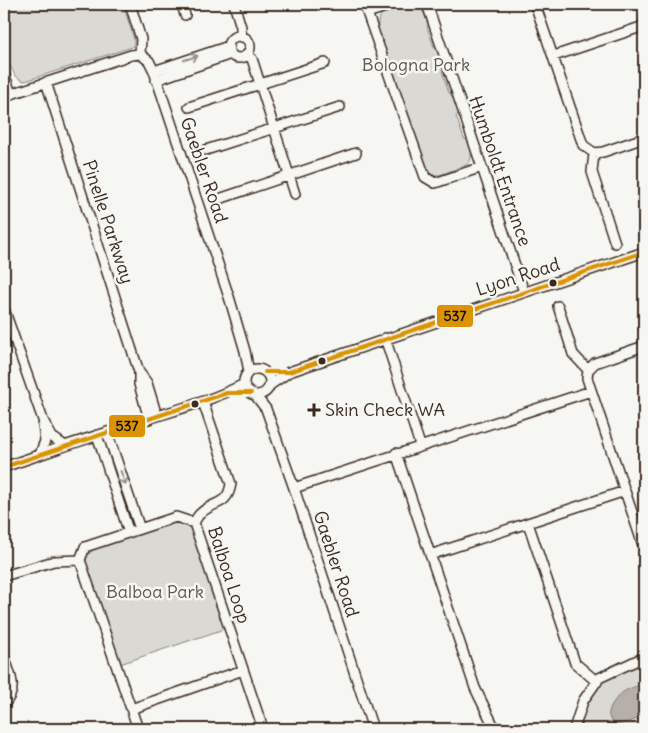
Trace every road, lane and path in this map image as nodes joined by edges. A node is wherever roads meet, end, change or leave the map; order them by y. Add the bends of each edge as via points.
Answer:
1 (130, 4) edge
2 (182, 4) edge
3 (234, 4) edge
4 (364, 4) edge
5 (395, 4) edge
6 (427, 4) edge
7 (535, 4) edge
8 (367, 13) junction
9 (185, 15) dead end
10 (644, 26) edge
11 (241, 37) junction
12 (230, 50) junction
13 (140, 54) junction
14 (247, 55) junction
15 (554, 56) junction
16 (325, 63) dead end
17 (4, 73) edge
18 (155, 75) junction
19 (46, 82) junction
20 (260, 85) junction
21 (8, 97) edge
22 (189, 107) dead end
23 (340, 107) dead end
24 (274, 128) junction
25 (644, 138) edge
26 (206, 150) dead end
27 (594, 152) junction
28 (356, 153) dead end
29 (482, 167) junction
30 (289, 175) junction
31 (295, 194) dead end
32 (222, 198) dead end
33 (615, 243) dead end
34 (644, 252) edge
35 (524, 292) junction
36 (558, 306) dead end
37 (4, 308) edge
38 (7, 330) edge
39 (384, 338) junction
40 (644, 346) edge
41 (246, 351) junction
42 (588, 370) junction
43 (263, 371) junction
44 (249, 372) junction
45 (289, 372) junction
46 (244, 384) junction
47 (269, 387) junction
48 (591, 390) junction
49 (227, 393) junction
50 (253, 394) junction
51 (203, 402) junction
52 (266, 409) junction
53 (153, 417) junction
54 (42, 420) junction
55 (107, 432) junction
56 (97, 435) junction
57 (420, 445) junction
58 (65, 446) junction
59 (396, 453) junction
60 (40, 454) junction
61 (4, 467) edge
62 (294, 488) junction
63 (625, 492) junction
64 (194, 522) junction
65 (528, 523) junction
66 (140, 529) junction
67 (129, 533) junction
68 (644, 548) edge
69 (430, 555) junction
70 (80, 560) junction
71 (4, 576) edge
72 (4, 656) edge
73 (644, 657) edge
74 (243, 670) junction
75 (596, 682) junction
76 (4, 704) edge
77 (131, 709) junction
78 (138, 729) edge
79 (263, 729) edge
80 (373, 729) edge
81 (495, 729) edge
82 (574, 729) edge

1 - 13 street via 141,39
2 - 9 street
3 - 11 street
4 - 8 street
5 - 8 street
6 - 29 street, Humboldt Entrance
7 - 15 street
8 - 29 street via 424,177 435,183
10 - 15 street
11 - 12 street via 233,39
11 - 14 street via 249,43
12 - 14 street via 239,58
12 - 18 street
13 - 18 street, Gaebler Road via 149,61
13 - 19 street
14 - 20 street via 252,59
15 - 27 street via 584,145
16 - 20 street
17 - 21 street
18 - 41 street, Gaebler Road
19 - 21 street
19 - 53 street, Pinelle Parkway via 139,372 139,384
20 - 22 street
20 - 24 street
23 - 24 street
24 - 26 street
24 - 30 street
25 - 27 street
27 - 33 street via 592,172
28 - 30 street
29 - 35 street, Humboldt Entrance
30 - 31 street
30 - 32 street
34 - 35 street, Lyon Road
35 - 39 street, Lyon Road
36 - 42 street via 573,354
37 - 38 street
38 - 54 street
39 - 45 street, Lyon Road
39 - 57 street
40 - 42 street via 595,363
41 - 43 street, Gaebler Road
41 - 44 street, Gaebler Road
42 - 48 street
43 - 44 street
43 - 45 street, Lyon Road
43 - 47 street via 268,375
44 - 46 street
45 - 47 street, Lyon Road
46 - 49 street
46 - 50 street
47 - 50 street via 262,393
47 - 52 street, Gaebler Road
48 - 57 street
48 - 63 street
49 - 50 street
49 - 51 street
50 - 52 street, Gaebler Road
51 - 53 street
51 - 64 street via 231,484 223,502 200,513
52 - 62 street, Gaebler Road
53 - 55 street
54 - 58 street via 52,437
54 - 60 street via 45,441
55 - 56 street
55 -> 66 street
56 - 58 street
56 - 67 street
57 - 59 street
58 - 60 street
59 - 62 street
59 - 69 street
60 - 61 street
62 - 80 street, Gaebler Road
63 - 65 street
63 - 68 street
64 - 66 street, Balboa Loop via 176,518
64 - 74 street, Balboa Loop
65 - 69 street
65 - 75 street via 575,663
66 - 67 street, Balboa Loop
67 - 70 street, Balboa Loop via 85,547
69 - 81 street via 475,688
70 - 71 street via 54,561
70 - 77 street
72 - 76 street via 13,683 11,697
73 - 75 street
74 - 77 street
74 - 79 street, Balboa Loop
75 - 82 street via 583,701
77 - 78 street

